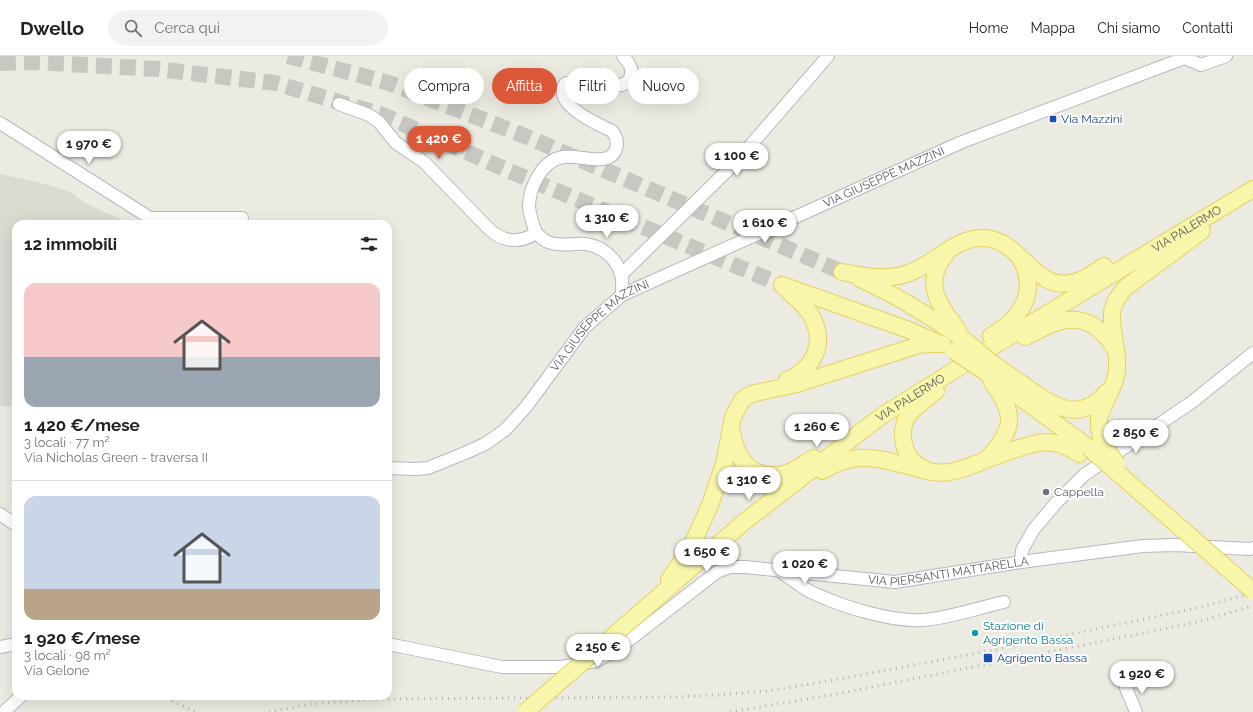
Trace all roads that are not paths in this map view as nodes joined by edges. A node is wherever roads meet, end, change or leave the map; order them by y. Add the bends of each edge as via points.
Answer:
1 (623, 56) edge
2 (828, 56) edge
3 (1226, 56) edge
4 (1188, 57) edge
5 (339, 104) dead end
6 (2, 128) edge
7 (1253, 186) edge
8 (242, 218) dead end
9 (148, 220) edge
10 (181, 220) edge
11 (536, 233) junction
12 (952, 248) junction
13 (1015, 253) junction
14 (621, 275) junction
15 (622, 295) junction
16 (967, 342) junction
17 (948, 347) junction
18 (1116, 352) junction
19 (1253, 353) edge
20 (974, 358) junction
21 (989, 368) junction
22 (1111, 388) junction
23 (762, 391) junction
24 (919, 392) junction
25 (880, 417) junction
26 (731, 425) junction
27 (1089, 446) junction
28 (986, 460) junction
29 (392, 468) edge
30 (933, 473) junction
31 (771, 502) junction
32 (0, 514) edge
33 (1173, 521) junction
34 (12, 522) edge
35 (1253, 548) edge
36 (1021, 562) junction
37 (780, 570) junction
38 (1253, 591) edge
39 (1004, 602) dead end
40 (651, 604) junction
41 (12, 645) edge
42 (392, 645) edge
43 (0, 647) edge
44 (1126, 688) dead end
45 (18, 700) edge
46 (4, 712) edge
47 (525, 712) edge
48 (1136, 712) edge

1 - 11 street via 631,71 630,78 624,84 616,87 569,82 563,87 564,96 576,112 612,131 616,136 617,146 613,154 605,158 561,157 547,166 537,178 530,197 530,212
2 - 14 street via 736,162
3 - 4 street via 1201,65
4 - 15 street, VIA GIUSEPPE MAZZINI via 962,142
5 - 11 street via 369,115 379,122 396,143 424,162 497,236 503,239 523,240
6 - 9 street
7 - 13 main road via 1083,279 1073,282 1053,282 1043,278
7 - 18 main road via 1202,230 1125,288 1116,300 1112,312
7 - 20 main road, VIA PALERMO
8 - 10 street
11 - 14 street via 548,242 562,245 585,244 603,250 614,259
12 - 13 main road via 966,241 986,238 1000,242
12 - 16 main road via 938,266 935,292 942,309
12 - 16 main road via 908,274 880,277 842,272 902,300
13 - 24 main road via 1025,267 1028,281 1026,299 1020,310 1004,328 948,361
14 - 15 street
15 - 29 street, VIA GIUSEPPE MAZZINI via 585,327 526,407 505,430 485,444 428,468
16 - 21 main road, bridge
17 - 21 main road, bridge
17 - 23 main road via 929,344 918,346 797,384
17 - 23 main road via 909,330 782,285 803,305 813,319 818,345 815,357 800,374
18 - 20 main road via 1109,339 1097,327 1083,321 1068,320
18 - 22 main road via 1117,371
19 - 36 street via 1192,402 1084,475 1034,529 1022,550
20 - 24 main road, VIA PALERMO
20 - 30 main road via 910,413 904,423 903,443 910,458
21 - 22 main road via 1061,408 1078,409 1091,406 1102,399
21 - 27 main road
21 - 28 main road via 1009,414 1007,434
22 - 27 main road via 1099,417 1099,427
23 - 26 main road via 742,400
24 - 25 main road, VIA PALERMO
25 - 26 main road via 797,468 774,476 751,469 743,461 736,451
25 - 31 main road, VIA PALERMO
26 - 40 main road via 724,464 710,505 691,547
27 - 28 main road via 1071,448 1046,442 1037,443
27 - 33 main road, bridge
27 - 33 main road, bridge via 1114,460
28 - 30 main road via 964,469
30 - 31 main road via 874,458 860,457 829,467
31 - 40 main road, VIA PALERMO via 744,522
32 - 34 street
33 - 38 main road, bridge
35 - 36 street, VIA PIERSANTI MATTARELLA via 1144,546
36 - 37 street, VIA PIERSANTI MATTARELLA via 895,582
37 - 39 street via 809,591 837,603 907,620 947,616
37 - 42 street, VIA PIERSANTI MATTARELLA via 737,566 723,569 615,651 585,664 561,667 502,667
40 - 47 main road, VIA PALERMO, bridge
41 - 43 street
44 - 48 street
45 - 46 street

